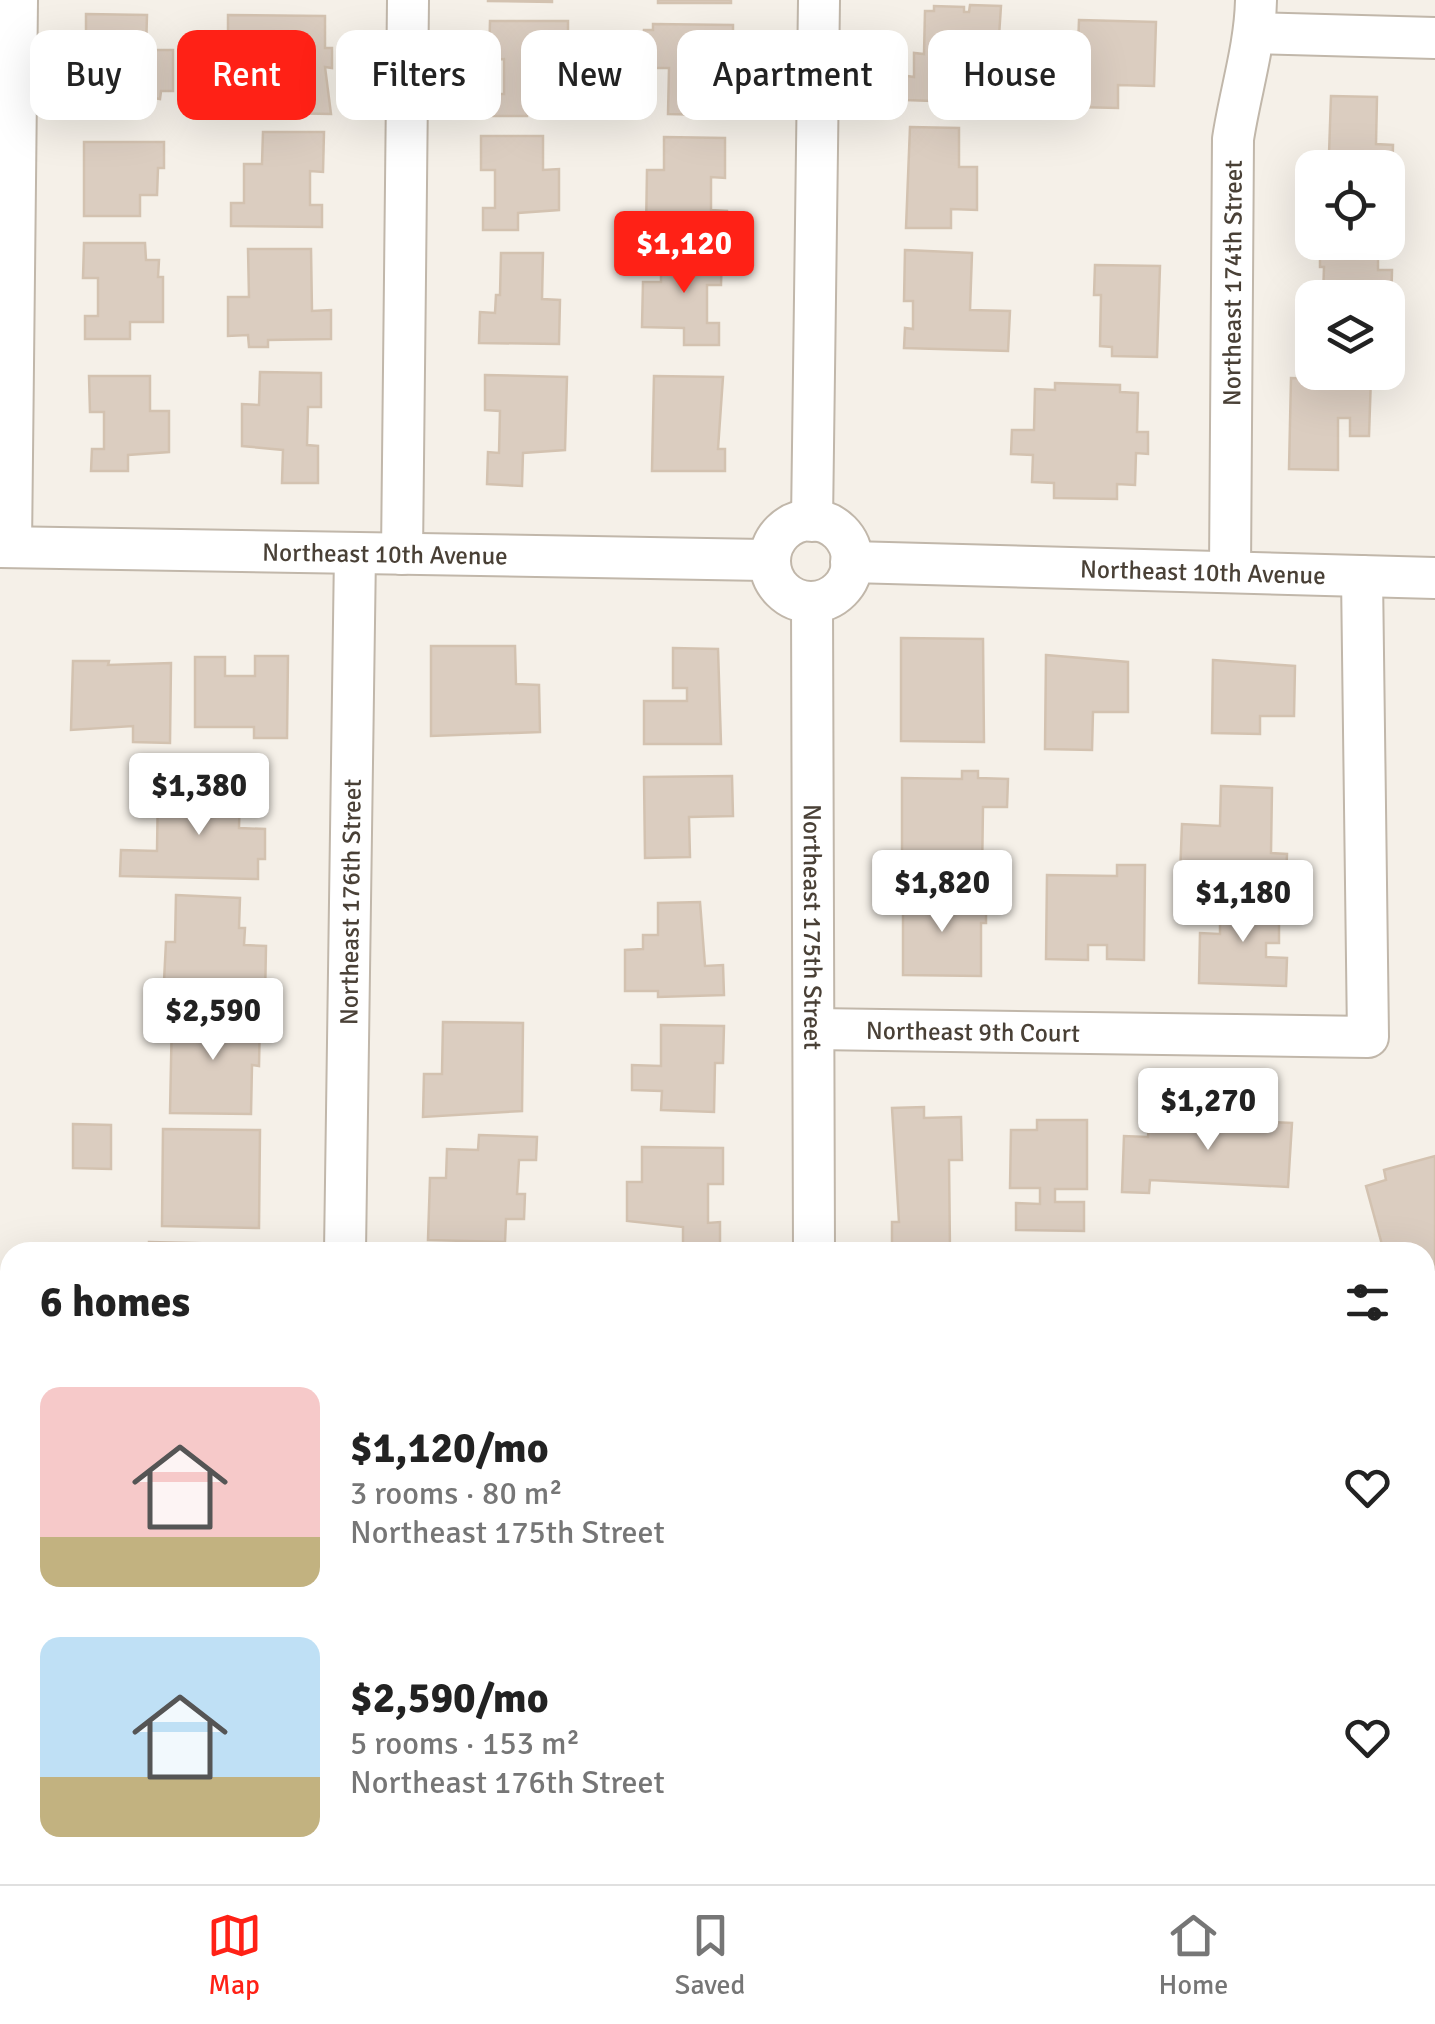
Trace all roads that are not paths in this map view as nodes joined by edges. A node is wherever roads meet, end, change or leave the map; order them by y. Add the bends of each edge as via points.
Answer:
1 (17, 0) edge
2 (408, 0) edge
3 (819, 0) edge
4 (1256, 16) edge
5 (1435, 38) edge
6 (812, 521) junction
7 (6, 547) edge
8 (355, 553) junction
9 (402, 554) junction
10 (770, 560) junction
11 (851, 562) junction
12 (1230, 571) junction
13 (1362, 576) junction
14 (1435, 578) edge
15 (812, 602) junction
16 (815, 1029) junction
17 (345, 1242) edge
18 (814, 1242) edge

1 - 7 street
2 - 9 street
3 - 6 street
4 - 5 street
4 - 12 street, Northeast 174th Street via 1233,140
6 - 10 street via 780,534
6 - 11 street via 843,536
7 - 8 street, Northeast 10th Avenue
8 - 9 street, Northeast 10th Avenue
8 - 17 street, Northeast 176th Street
9 - 10 street, Northeast 10th Avenue
10 - 15 street via 785,593
11 - 12 street, Northeast 10th Avenue
11 - 15 street via 843,586
12 - 13 street, Northeast 10th Avenue
13 - 14 street, Northeast 10th Avenue
13 - 16 street, Northeast 9th Court via 1368,1037
15 - 16 street, Northeast 175th Street
16 - 18 street, Northeast 175th Street

